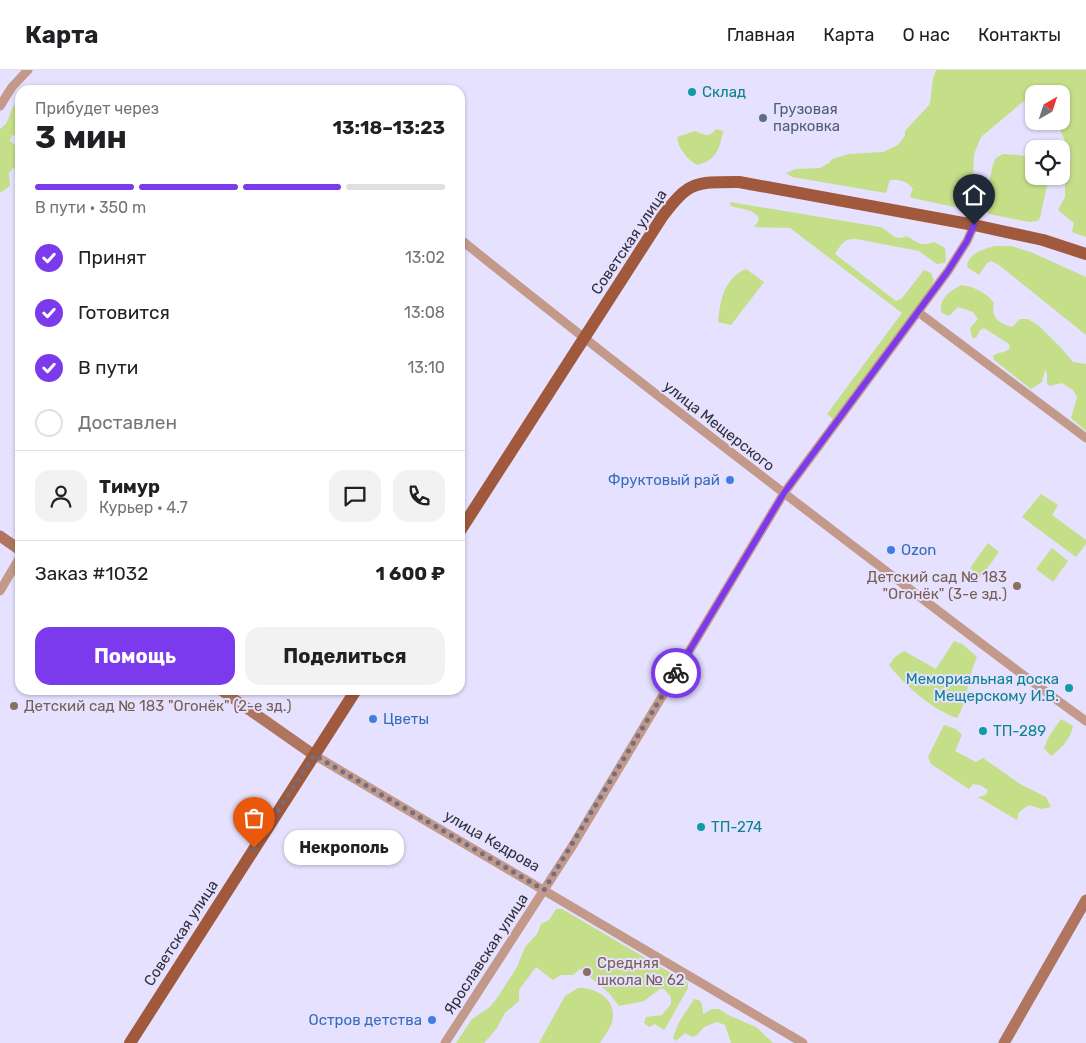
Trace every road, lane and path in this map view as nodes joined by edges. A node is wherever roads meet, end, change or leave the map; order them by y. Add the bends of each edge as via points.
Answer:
1 (28, 70) edge
2 (0, 106) edge
3 (974, 225) junction
4 (465, 242) edge
5 (1086, 254) edge
6 (918, 312) junction
7 (585, 339) junction
8 (1086, 438) edge
9 (784, 493) junction
10 (465, 523) edge
11 (0, 536) edge
12 (15, 546) edge
13 (15, 566) edge
14 (0, 591) edge
15 (228, 695) edge
16 (353, 695) edge
17 (1086, 720) edge
18 (314, 755) junction
19 (544, 890) junction
20 (1086, 900) edge
21 (130, 1043) edge
22 (445, 1043) edge
23 (803, 1043) edge
24 (1004, 1043) edge

1 - 2 street
3 - 5 main road, Советская улица via 1043,240
3 - 6 street, Ярославская улица via 948,271
3 - 7 main road, Советская улица via 739,182 703,182 690,187 673,202
4 - 7 street, улица Мещерского
6 - 8 street
6 - 9 street, Ярославская улица
7 - 9 street, улица Мещерского
7 - 10 main road, Советская улица
9 - 17 street, улица Мещерского
9 - 19 street, Ярославская улица
11 - 12 main road
13 - 14 street
15 - 18 main road, улица Кедрова
16 - 18 main road, Советская улица
18 - 19 street, улица Кедрова
18 - 21 main road, Советская улица
19 - 22 street, Ярославская улица
19 - 23 street, улица Кедрова
20 - 24 main road

